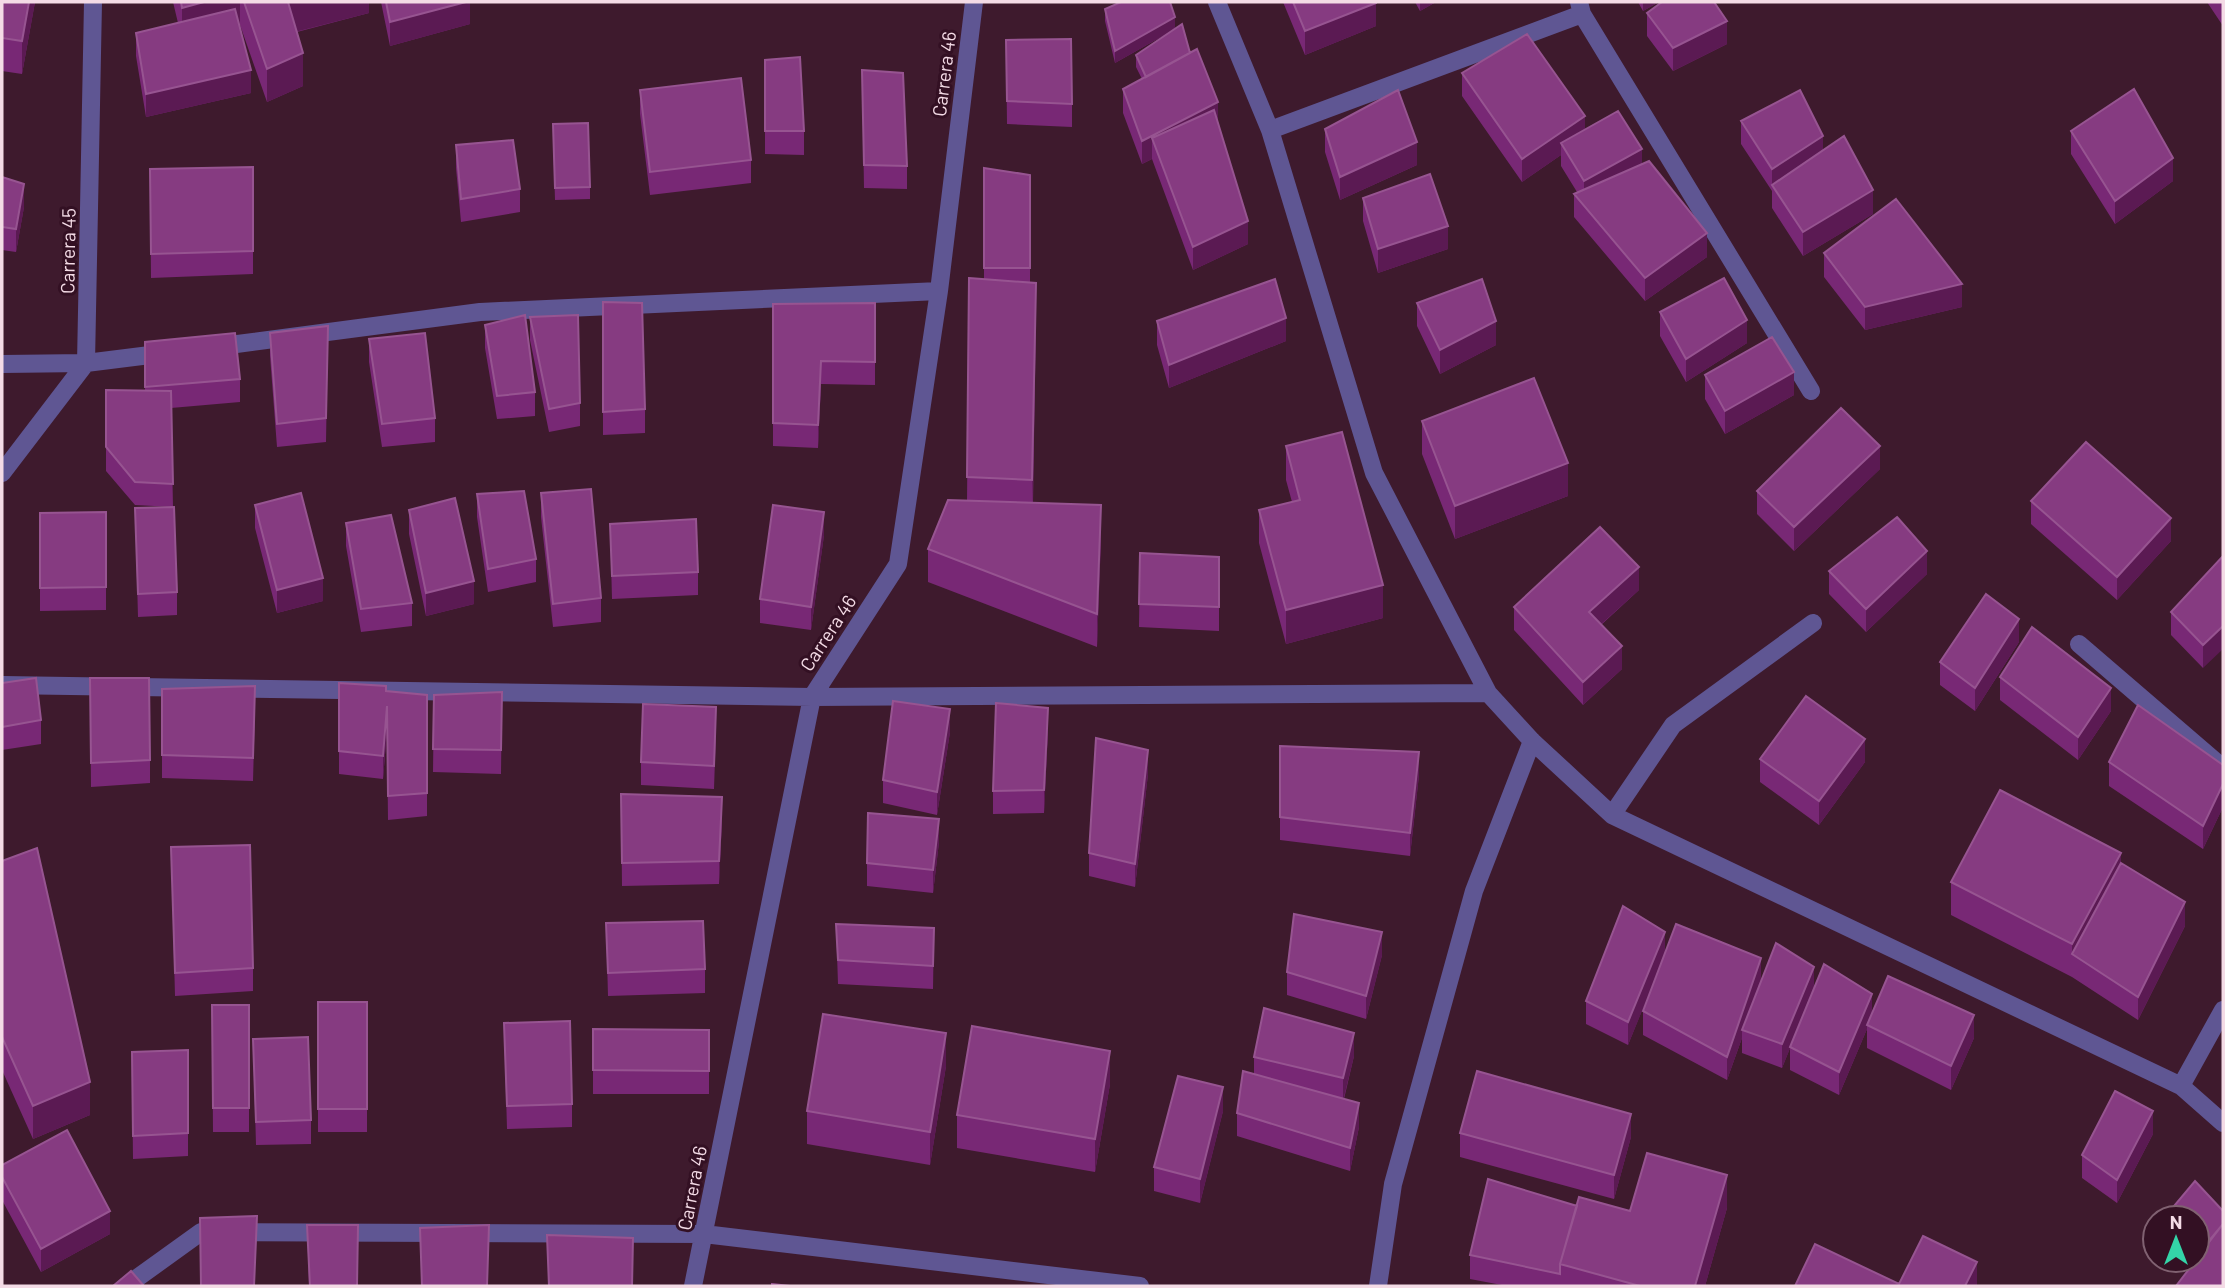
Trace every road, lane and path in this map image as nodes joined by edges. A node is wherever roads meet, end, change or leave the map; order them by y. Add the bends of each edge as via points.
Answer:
1 (93, 2) edge
2 (974, 2) edge
3 (1217, 2) edge
4 (1580, 8) edge
5 (1270, 130) junction
6 (939, 291) junction
7 (86, 363) junction
8 (2, 364) edge
9 (1811, 391) dead end
10 (2, 473) edge
11 (1813, 623) dead end
12 (2079, 644) dead end
13 (2, 685) edge
14 (1488, 693) junction
15 (812, 697) junction
16 (1532, 741) junction
17 (2223, 768) edge
18 (1612, 815) junction
19 (2223, 1010) edge
20 (2181, 1086) junction
21 (2223, 1123) edge
22 (704, 1234) junction
23 (126, 1286) edge
24 (693, 1286) edge
25 (1140, 1286) edge
26 (1378, 1286) edge

1 - 7 street, Carrera 45
2 - 6 street, Carrera 46
3 - 5 street
4 - 5 street
4 - 9 street
5 - 14 street via 1374,473
6 - 7 street via 480,312
6 - 15 street, Carrera 46 via 898,564
7 - 8 street
7 - 10 street
11 - 18 street via 1673,725
12 - 17 street
13 - 15 street
14 - 15 street
14 - 16 street
15 - 22 street, Carrera 46
16 - 18 street
16 - 26 street via 1474,891 1394,1184
18 - 20 street
19 - 20 street
20 - 21 street
22 - 23 street via 201,1232
22 - 24 street, Carrera 46
22 - 25 street

